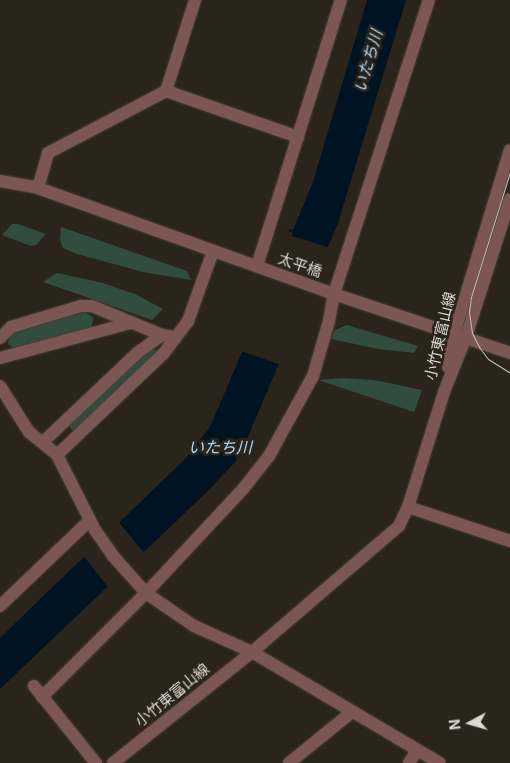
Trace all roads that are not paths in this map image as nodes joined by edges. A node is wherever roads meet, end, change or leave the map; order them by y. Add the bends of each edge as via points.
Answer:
1 (195, 0) edge
2 (341, 0) edge
3 (429, 0) edge
4 (166, 92) junction
5 (298, 136) junction
6 (510, 150) edge
7 (508, 164) edge
8 (0, 181) edge
9 (38, 188) junction
10 (510, 199) edge
11 (213, 251) junction
12 (260, 268) junction
13 (330, 292) junction
14 (131, 323) junction
15 (168, 336) junction
16 (460, 336) junction
17 (0, 338) edge
18 (510, 353) edge
19 (0, 358) edge
20 (0, 386) edge
21 (43, 442) junction
22 (57, 455) junction
23 (408, 507) junction
24 (92, 525) junction
25 (510, 541) edge
26 (146, 593) junction
27 (0, 606) edge
28 (252, 652) junction
29 (34, 686) dead end
30 (42, 697) junction
31 (352, 712) junction
32 (417, 750) junction
33 (96, 763) edge
34 (113, 763) edge
35 (288, 763) edge
36 (409, 763) edge
37 (440, 763) edge

1 - 4 street
2 - 5 street
3 - 13 street
4 - 5 street
4 - 9 street via 48,153
5 - 12 street
6 - 7 street, 小竹東富山線
7 - 16 street, 小竹東富山線
8 - 9 street, 太平橋
9 - 11 street, 太平橋
10 - 16 street, 小竹東富山線
11 - 12 street, 太平橋
11 - 15 street via 188,321
12 - 13 street, 太平橋
13 - 16 street, 太平橋
13 - 26 street via 330,321 313,376 270,456
14 - 15 street
14 - 17 street via 92,306 81,306 11,326
14 - 19 street
15 - 21 street via 137,353
15 - 22 street via 164,353
16 - 18 street, 太平橋
16 - 23 street, 小竹東富山線
20 - 21 street via 30,432
21 - 22 street
22 - 24 street
23 - 25 street
23 - 28 street, 小竹東富山線 via 399,526
24 - 26 street
24 - 27 street
26 - 28 street via 194,626
26 - 30 street
28 - 31 street
28 - 34 street, 小竹東富山線
29 - 30 street
30 - 33 street
31 - 32 street
31 - 35 street
32 - 36 street
32 - 37 street

